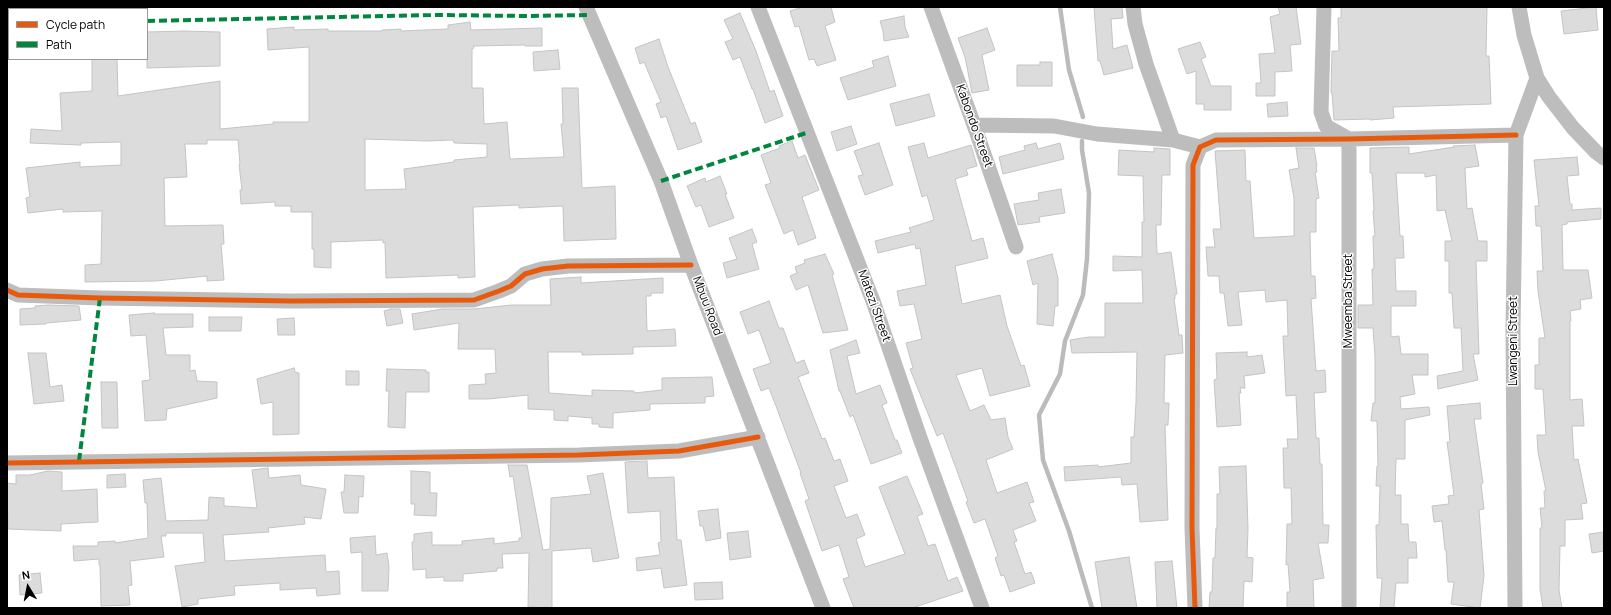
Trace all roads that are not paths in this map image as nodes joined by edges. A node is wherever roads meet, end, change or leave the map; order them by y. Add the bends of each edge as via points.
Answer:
1 (586, 7) edge
2 (758, 7) edge
3 (931, 7) edge
4 (1133, 7) edge
5 (1324, 7) edge
6 (1519, 7) edge
7 (1537, 78) junction
8 (974, 125) junction
9 (1516, 135) junction
10 (1349, 139) junction
11 (1173, 140) junction
12 (1200, 147) junction
13 (1604, 158) edge
14 (1016, 246) dead end
15 (691, 265) junction
16 (7, 290) edge
17 (758, 437) junction
18 (7, 463) edge
19 (823, 608) edge
20 (982, 608) edge
21 (1195, 608) edge
22 (1349, 608) edge
23 (1515, 608) edge

1 - 15 street, Mbuu Road via 661,181
2 - 20 street, Matezi Street via 873,301
3 - 8 street, Kabondo Street
4 - 11 street via 1146,64
5 - 10 street via 1322,112 1326,126
6 - 7 street
7 - 9 street, Lwangeni Street
7 - 13 street via 1573,128
8 - 11 street via 1054,126 1097,134
8 - 14 street, Kabondo Street
9 - 10 street
9 - 23 street, Lwangeni Street via 1513,329
10 - 12 street via 1216,140
10 - 22 street, Mweemba Street
11 - 12 street
12 - 21 street via 1193,165 1192,528
15 - 16 street via 568,266 542,269 525,274 499,292 474,300 100,298 18,295
15 - 17 street, Mbuu Road
17 - 18 street via 679,451 594,455
17 - 19 street, Mbuu Road

